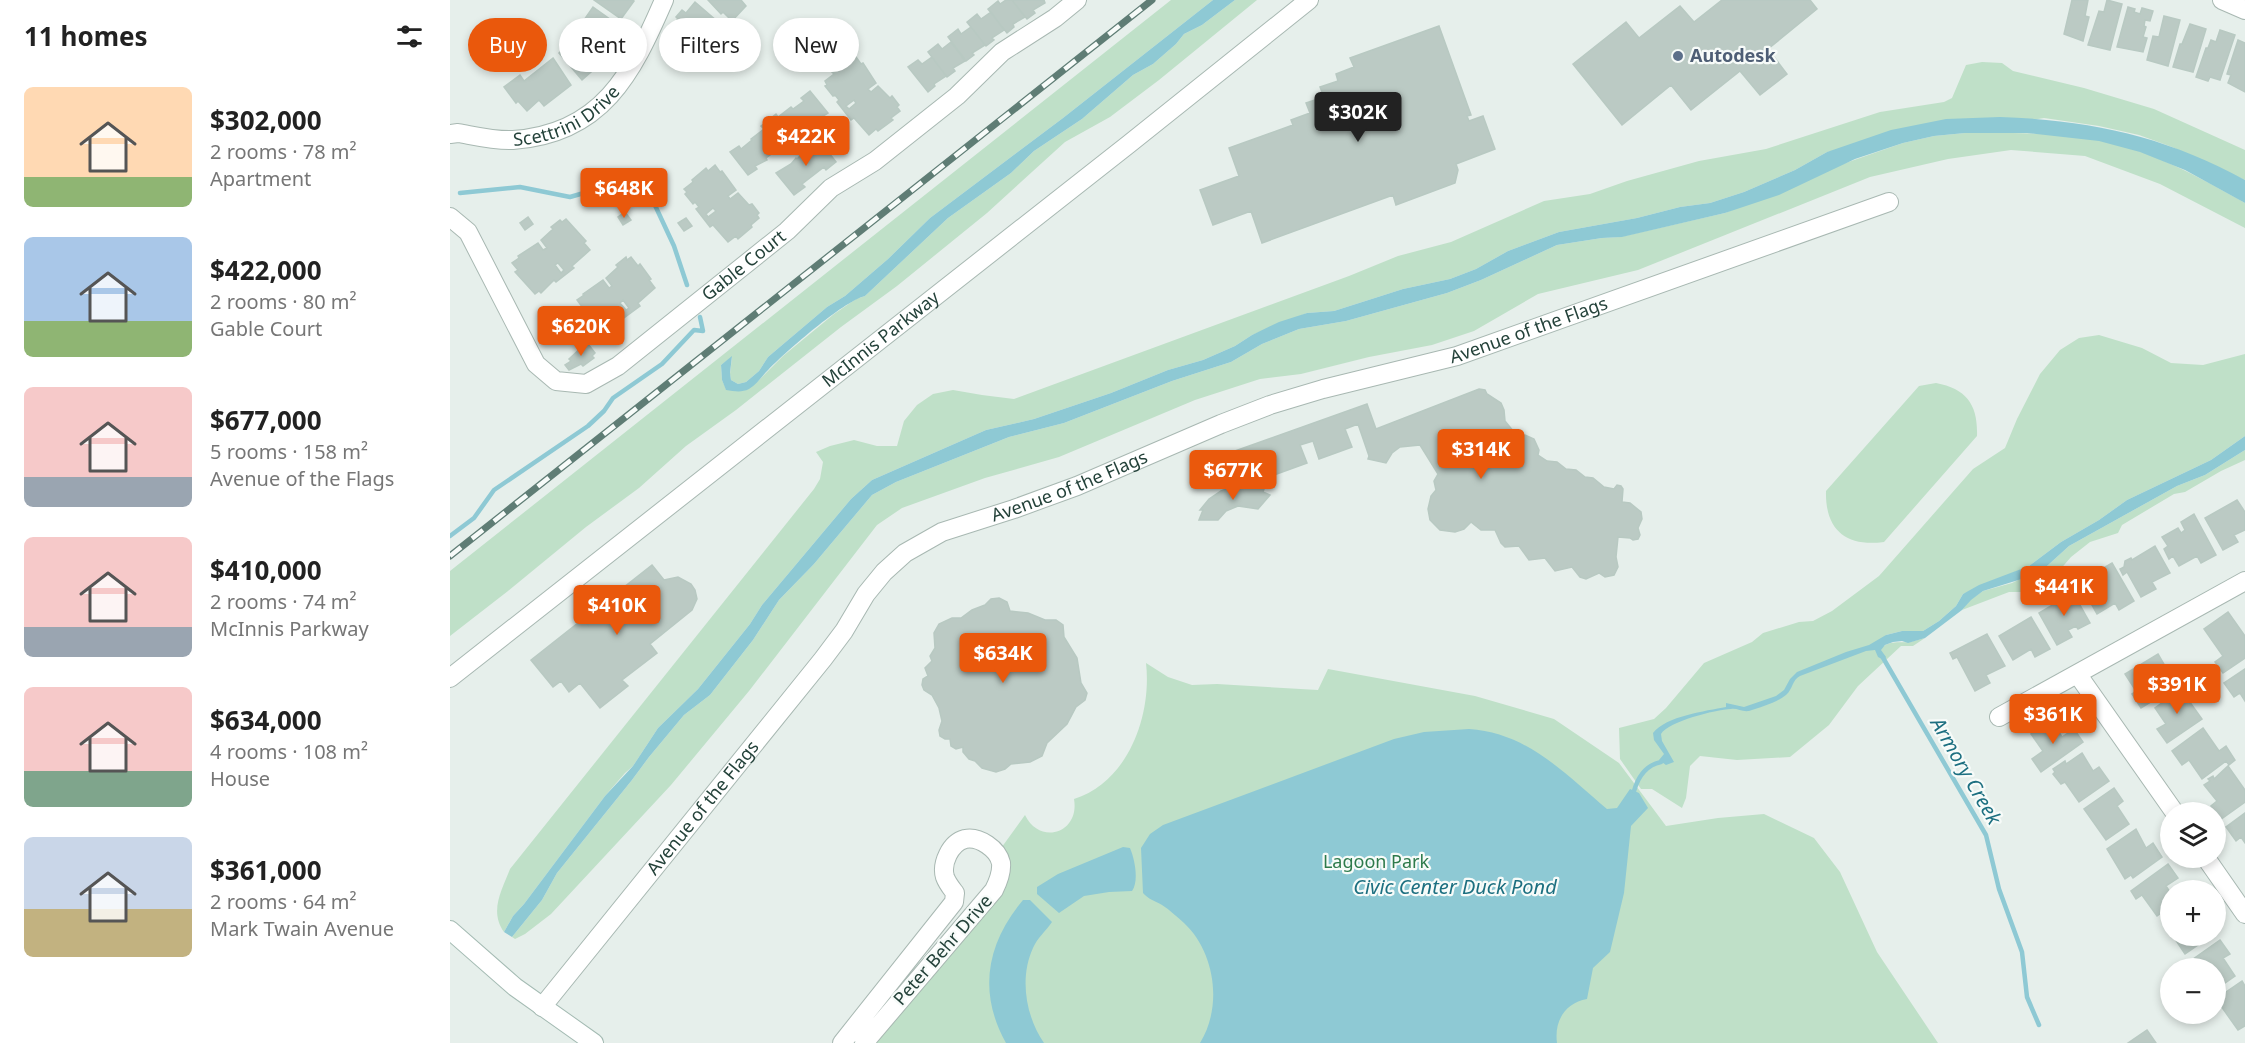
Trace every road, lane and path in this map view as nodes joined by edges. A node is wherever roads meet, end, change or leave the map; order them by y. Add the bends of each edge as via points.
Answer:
1 (664, 0) edge
2 (1077, 0) edge
3 (1309, 0) edge
4 (2222, 0) edge
5 (2245, 10) edge
6 (450, 134) edge
7 (1889, 202) dead end
8 (450, 217) edge
9 (2245, 580) edge
10 (2078, 675) junction
11 (450, 678) edge
12 (1999, 717) dead end
13 (2167, 802) edge
14 (2213, 868) edge
15 (2245, 914) edge
16 (450, 930) edge
17 (542, 1007) junction
18 (594, 1043) edge
19 (842, 1043) edge
20 (864, 1043) edge

1 - 6 street, Scettrini Drive via 633,66 587,117 551,135 510,140
2 - 8 street, Gable Court via 1002,52 957,96 875,161 831,188 787,231 618,366 586,384 556,381 536,364 468,232
3 - 11 street, McInnis Parkway
4 - 5 street
7 - 17 street, Avenue of the Flags via 1458,356 1270,405 1103,476 955,526 916,545 894,562 866,594 823,659
9 - 10 street
10 - 12 street
10 - 13 street
14 - 15 street
16 - 17 street
17 - 18 street
19 - 20 street, Peter Behr Drive via 954,902 955,893 945,877 950,850 965,839 983,842 1001,864 994,890

